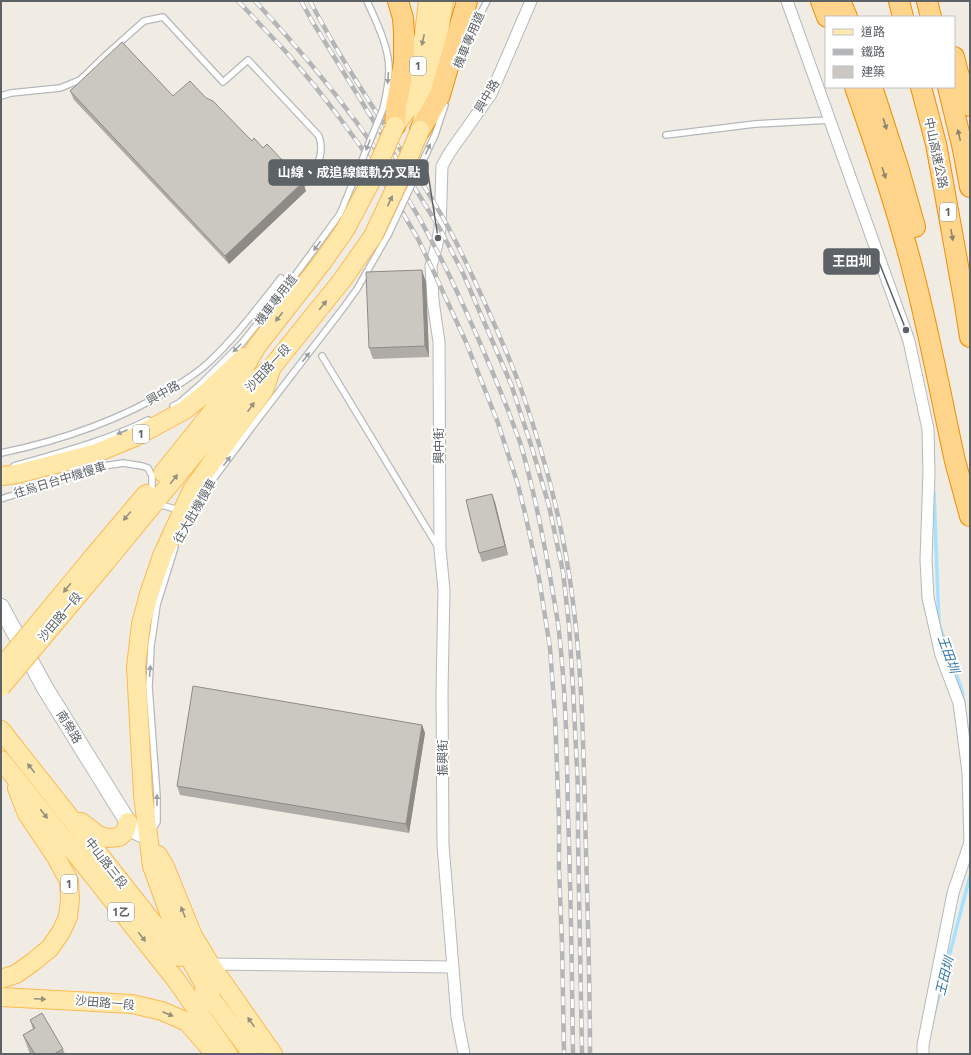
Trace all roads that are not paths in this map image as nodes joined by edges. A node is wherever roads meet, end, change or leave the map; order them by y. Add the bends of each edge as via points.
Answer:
1 (367, 1) edge
2 (398, 1) edge
3 (428, 1) edge
4 (444, 1) edge
5 (467, 1) edge
6 (486, 1) edge
7 (531, 1) edge
8 (787, 1) edge
9 (821, 1) edge
10 (840, 1) edge
11 (899, 1) edge
12 (927, 1) edge
13 (940, 1) edge
14 (827, 16) edge
15 (847, 16) edge
16 (903, 16) edge
17 (931, 16) edge
18 (944, 16) edge
19 (461, 54) dead end
20 (955, 61) edge
21 (855, 88) edge
22 (872, 88) edge
23 (921, 88) edge
24 (948, 88) edge
25 (1, 96) edge
26 (447, 98) dead end
27 (970, 106) edge
28 (830, 120) junction
29 (395, 126) junction
30 (427, 132) junction
31 (666, 135) dead end
32 (970, 187) edge
33 (292, 192) edge
34 (342, 222) junction
35 (380, 236) junction
36 (286, 284) dead end
37 (970, 337) edge
38 (438, 342) joint
39 (257, 346) junction
40 (322, 356) dead end
41 (272, 368) junction
42 (166, 410) dead end
43 (153, 418) dead end
44 (1, 453) edge
45 (4, 472) edge
46 (152, 487) junction
47 (1, 499) edge
48 (188, 511) junction
49 (970, 515) edge
50 (440, 549) junction
51 (102, 562) junction
52 (1, 607) edge
53 (1, 668) edge
54 (1, 688) edge
55 (1, 694) edge
56 (1, 730) edge
57 (6, 766) edge
58 (969, 772) edge
59 (58, 804) junction
60 (128, 822) junction
61 (148, 837) junction
62 (210, 964) junction
63 (452, 967) junction
64 (1, 976) edge
65 (1, 979) edge
66 (1, 997) edge
67 (211, 997) junction
68 (215, 1054) edge
69 (228, 1054) edge
70 (252, 1054) edge
71 (273, 1054) edge
72 (464, 1054) edge
73 (923, 1054) edge

1 -> 34 lane, 機車專用道, bridge via 385,45 389,67 388,86 383,109
2 - 29 highway via 403,18 404,62
3 -> 29 main road, 沙田路一段 / 1 via 414,82 406,111
4 - 30 main road, 沙田路一段 / 1
5 - 30 highway
6 - 19 lane, 機車專用道
7 - 38 street, 興中路 via 491,94 442,166 440,229 431,266
8 - 28 street
9 - 14 highway
10 - 15 highway
11 - 16 highway
12 - 17 highway
13 - 18 highway
20 - 27 highway
21 -> 49 highway via 904,235
22 -> 49 highway via 918,239 957,421
23 -> 37 highway, 中山高速公路 / 1 via 936,144
32 -> 24 highway
25 - 33 lane via 60,88 80,80 144,21 163,17 223,82 248,60 320,136 320,160 308,178
26 - 30 lane
28 - 31 lane via 754,124
28 - 58 street via 909,341 928,429 928,598 941,655 959,703
29 - 34 main road, 沙田路一段 / 1, bridge via 371,181
35 -> 30 main road, 沙田路一段 / 1, bridge via 396,187
34 -> 39 main road, 沙田路一段 / 1 via 321,264
34 -> 42 lane, 機車專用道 via 242,343 202,383 179,403
41 -> 35 main road, 沙田路一段 / 1
48 -> 35 lane, 往大肚機慢車 via 357,289
36 - 44 lane, 興中路 via 281,278 244,325 207,364 153,400 88,429
38 - 50 street, 興中街
39 - 45 main road, 沙田路一段 / 1 via 185,410 135,437 94,454 17,474
39 - 46 main road, 沙田路一段 / 1 via 236,382
40 - 50 lane
48 -> 41 main road via 192,490 264,390
51 -> 41 main road, 沙田路一段 / 1 via 254,382
43 -> 45 lane via 119,433
46 - 47 lane, 往烏日台中機慢車 via 152,476 148,468 123,463 104,466
46 -> 51 main road, 沙田路一段 / 1
48 - 51 lane via 161,505
61 -> 48 main road via 136,667 141,624 162,556
50 - 63 street, 振興街 via 444,590 443,845
51 -> 53 main road, 沙田路一段 / 1, bridge
51 - 54 main road, 沙田路一段 / 1, bridge
51 - 55 lane
52 - 60 street, 南榮路 via 45,688
59 -> 56 main road, 中山路三段 / 1乙
57 - 64 lane via 23,815 53,859 65,882 66,899 58,930 48,946 13,971
57 - 65 main road, 1 via 27,814 69,881 70,899 68,917 50,948 16,974
57 -> 69 main road, 中山路三段 / 1乙 via 176,980
58 - 73 street via 970,842 953,893
59 - 60 main road via 98,835 108,838 119,837 125,832
59 - 67 main road, 中山路三段 / 1乙
60 - 61 street, 南榮路 via 133,830
62 -> 61 main road via 193,936 165,867
61 - 67 main road via 152,866 177,935
62 - 63 street
71 -> 62 main road
63 - 72 street, 振興街
66 -> 68 main road, 沙田路一段 via 132,1004 162,1011 187,1022
67 - 70 main road, 中山路三段 / 1乙

